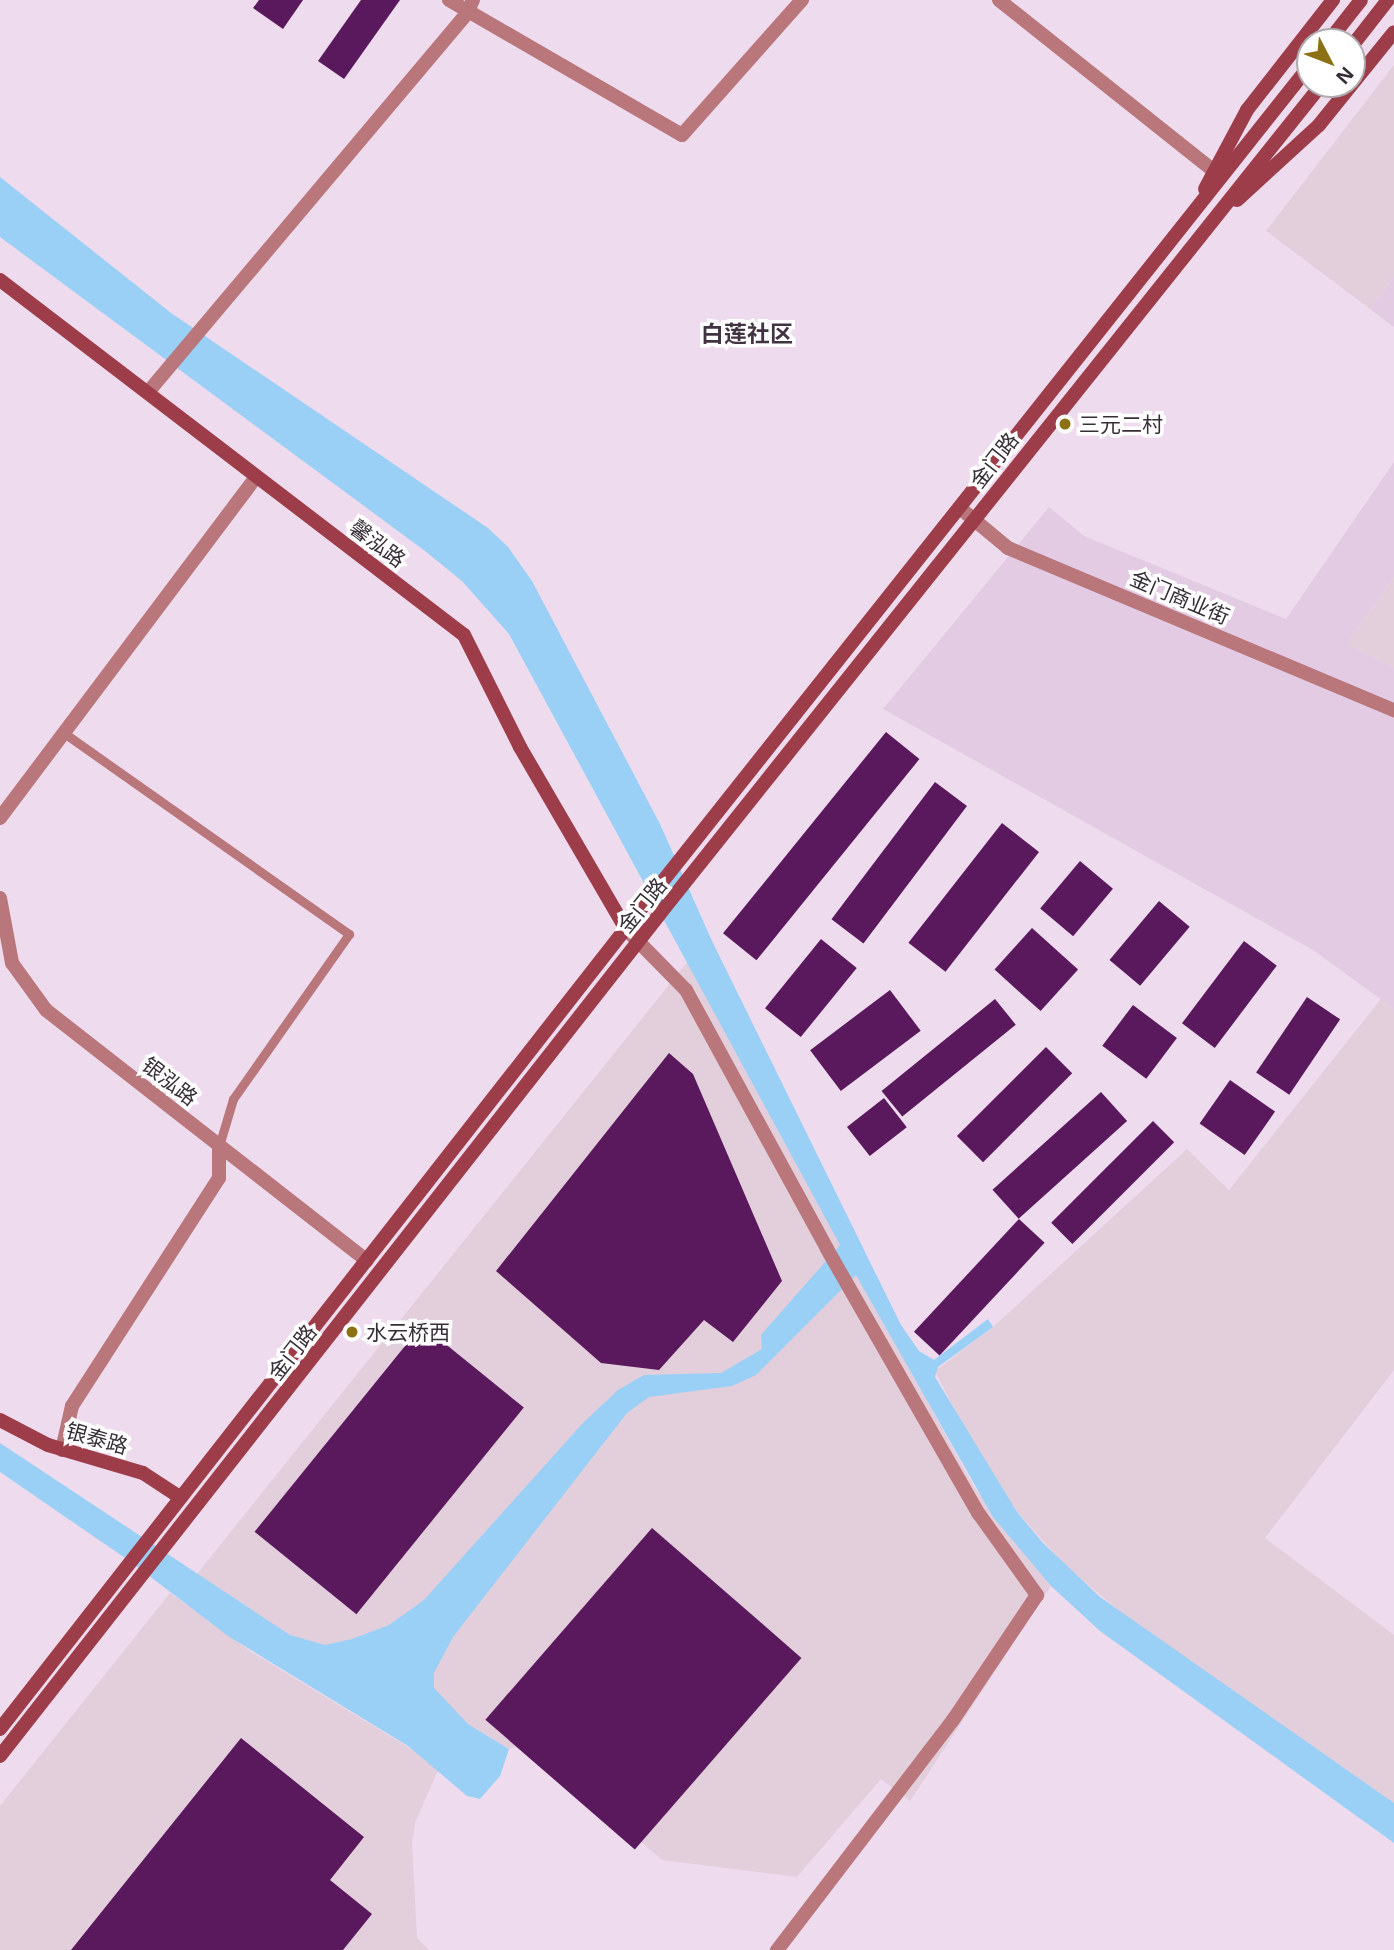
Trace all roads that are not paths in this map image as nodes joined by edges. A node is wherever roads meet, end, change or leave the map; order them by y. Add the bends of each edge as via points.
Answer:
1 (449, 0) edge
2 (802, 0) edge
3 (999, 0) edge
4 (1333, 0) edge
5 (1361, 0) edge
6 (1388, 0) edge
7 (470, 6) edge
8 (1339, 28) edge
9 (1366, 28) edge
10 (1394, 32) edge
11 (1296, 83) edge
12 (1311, 98) edge
13 (1214, 171) junction
14 (1191, 217) junction
15 (1205, 228) junction
16 (0, 280) edge
17 (149, 391) junction
18 (256, 477) junction
19 (960, 508) junction
20 (974, 519) junction
21 (1394, 710) edge
22 (64, 733) junction
23 (0, 818) edge
24 (0, 898) edge
25 (626, 929) junction
26 (638, 942) junction
27 (219, 1146) junction
28 (367, 1261) junction
29 (0, 1420) edge
30 (62, 1450) junction
31 (181, 1498) junction
32 (0, 1729) edge
33 (0, 1756) edge
34 (776, 1950) edge

1 - 7 street
2 - 7 street via 682,135
3 - 13 street
4 - 13 main road via 1247,110
5 - 8 main road
6 - 9 main road
7 - 17 street
10 - 15 main road via 1318,125
11 - 14 main road, 金门路
12 - 15 main road, 金门路
13 - 14 main road
14 - 19 main road, 金门路
15 - 20 main road, 金门路
16 - 17 main road, 馨泓路
17 - 18 main road, 馨泓路
18 - 22 street
18 - 25 main road, 馨泓路 via 464,635 520,747
19 - 20 street, 金门商业街
19 - 25 main road, 金门路
20 - 21 street, 金门商业街 via 1008,548
20 - 26 main road, 金门路
22 - 23 street
22 - 27 lane via 349,934 233,1099
24 - 27 street, 银泓路 via 12,963 47,1010
25 - 26 street
25 - 28 main road, 金门路
26 - 33 main road, 金门路
26 - 34 street via 685,990 979,1514 1037,1595 945,1731
27 - 28 street, 银泓路
27 - 30 street via 219,1178 72,1406
28 - 31 main road, 金门路
29 - 30 main road, 银泰路
30 - 31 main road, 银泰路 via 143,1473
31 - 32 main road, 金门路

